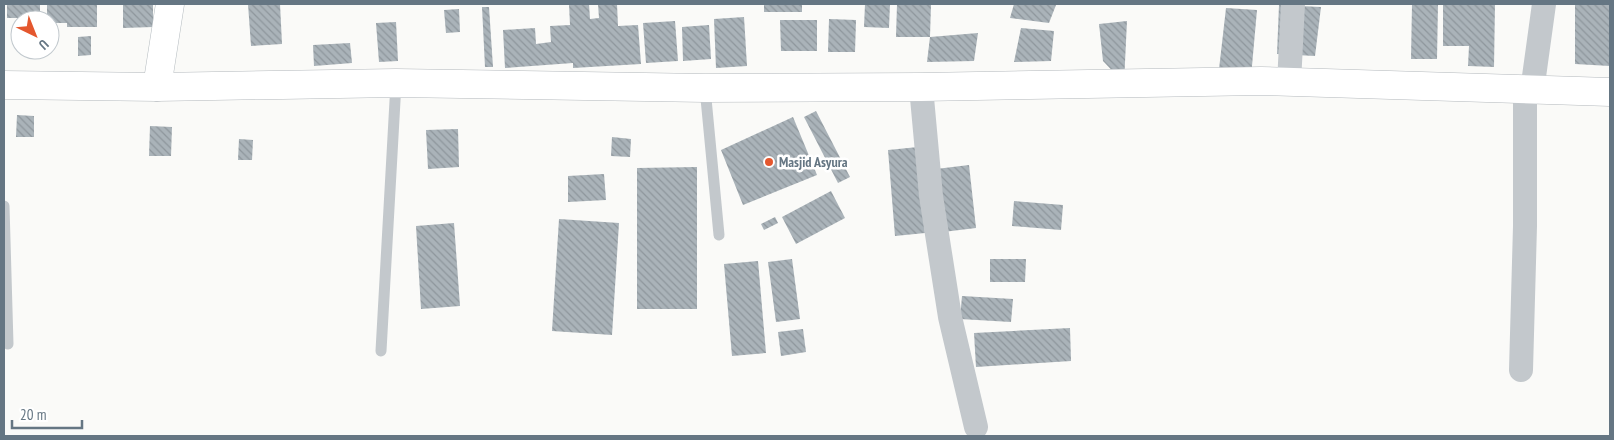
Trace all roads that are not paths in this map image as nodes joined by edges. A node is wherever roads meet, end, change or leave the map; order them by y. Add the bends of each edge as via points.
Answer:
1 (170, 4) edge
2 (1293, 4) edge
3 (1544, 4) edge
4 (396, 83) junction
5 (1289, 83) junction
6 (4, 85) edge
7 (157, 87) junction
8 (921, 87) junction
9 (704, 88) junction
10 (1529, 91) junction
11 (1610, 92) edge
12 (4, 206) edge
13 (719, 235) dead end
14 (8, 344) dead end
15 (381, 351) dead end
16 (1521, 370) dead end
17 (976, 427) dead end

1 - 7 main road
2 - 5 street
3 - 10 street
4 - 7 main road
4 - 9 main road
4 - 15 lane
5 - 8 main road
5 - 10 main road
6 - 7 main road
8 - 9 main road
8 - 17 street via 930,196 950,317
9 - 13 lane
10 - 11 main road
10 - 16 street
12 - 14 lane

